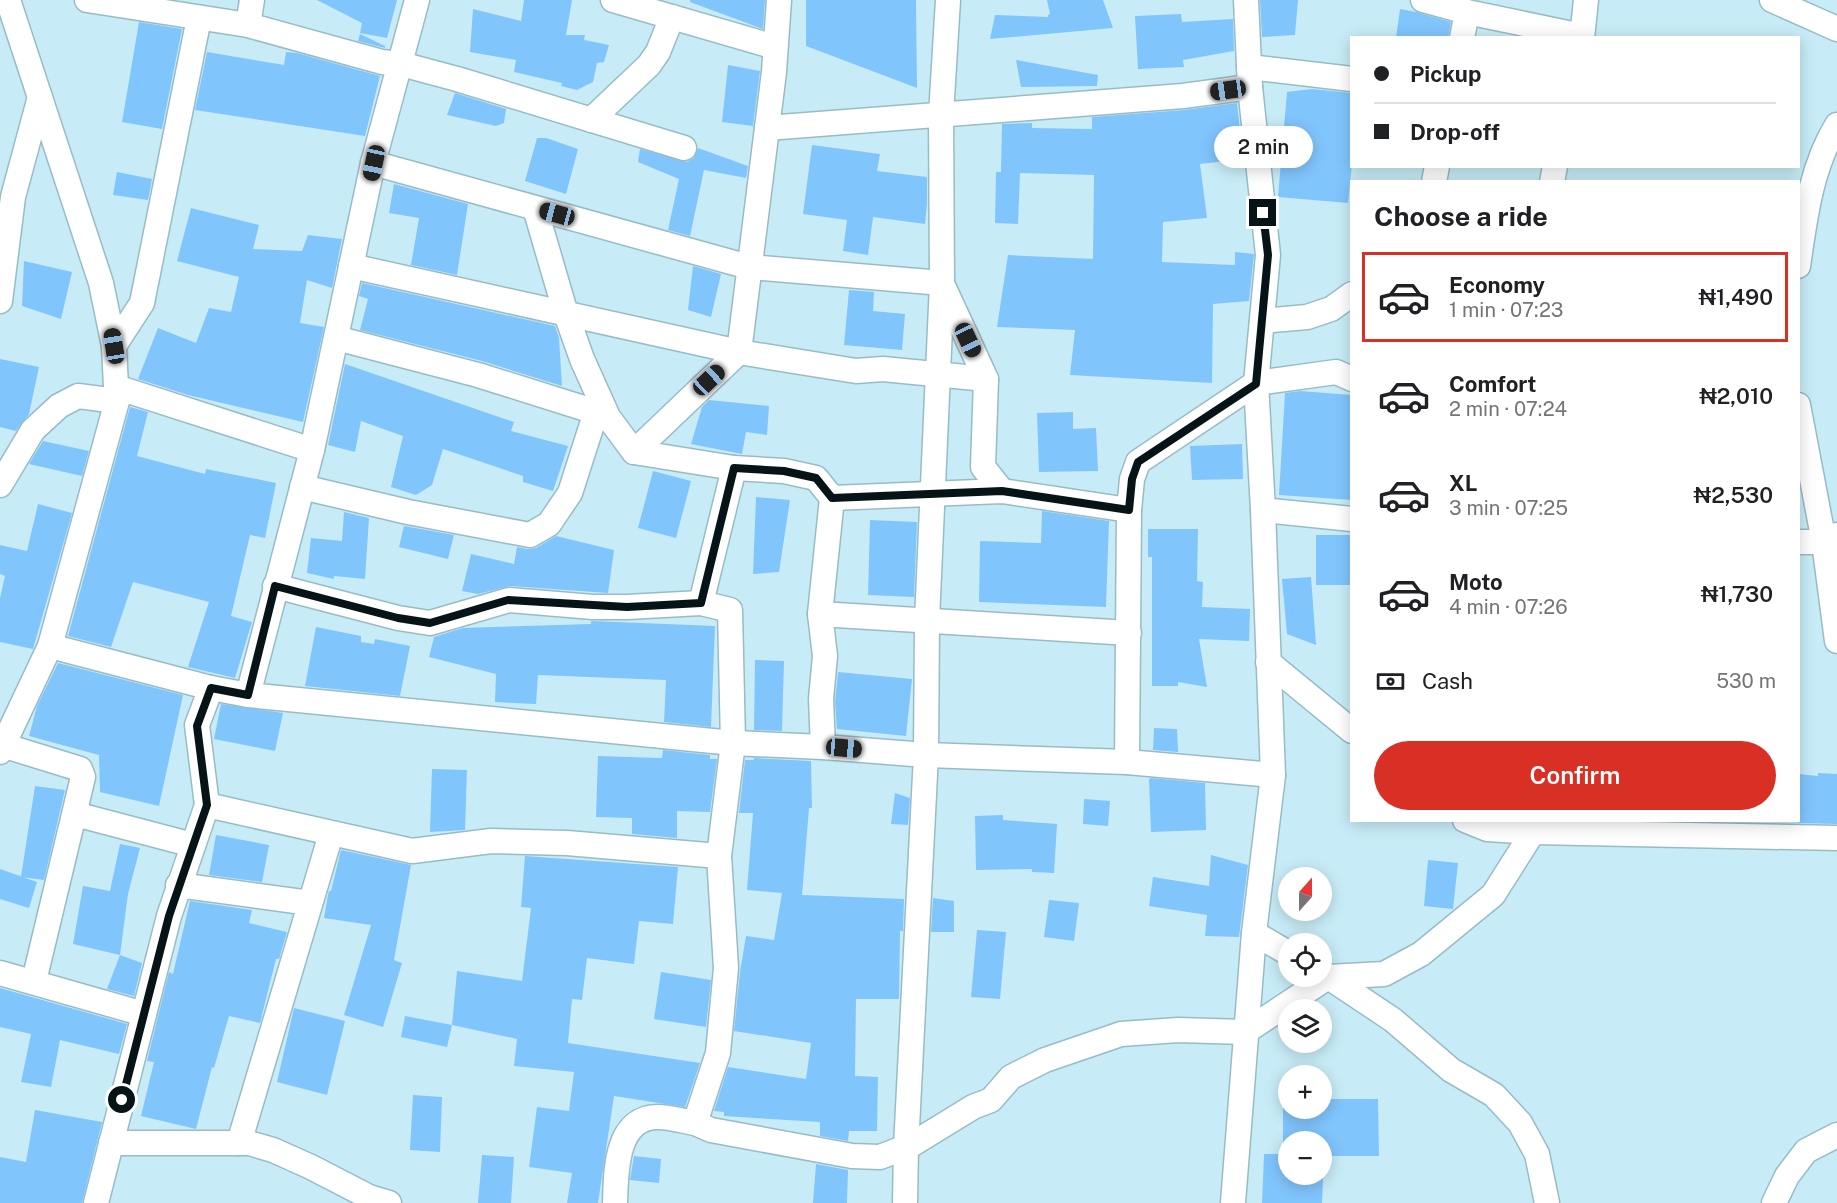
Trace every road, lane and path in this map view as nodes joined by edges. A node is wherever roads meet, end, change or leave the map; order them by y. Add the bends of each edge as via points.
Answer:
1 (8, 0) edge
2 (87, 0) edge
3 (252, 0) edge
4 (417, 0) edge
5 (613, 0) edge
6 (779, 0) edge
7 (948, 0) edge
8 (1246, 0) edge
9 (1423, 0) edge
10 (1586, 0) edge
11 (1772, 0) edge
12 (1467, 12) junction
13 (672, 17) junction
14 (200, 18) junction
15 (248, 25) junction
16 (1837, 29) edge
17 (1462, 36) edge
18 (1577, 36) edge
19 (1582, 36) edge
20 (775, 47) junction
21 (401, 64) junction
22 (1250, 77) junction
23 (1350, 79) edge
24 (40, 97) junction
25 (941, 116) junction
26 (591, 120) junction
27 (1837, 125) edge
28 (767, 128) junction
29 (684, 147) dead end
30 (374, 163) junction
31 (7, 196) edge
32 (536, 208) junction
33 (1800, 252) edge
34 (351, 266) junction
35 (749, 267) junction
36 (942, 283) junction
37 (1350, 295) edge
38 (0, 302) edge
39 (566, 314) junction
40 (1262, 321) junction
41 (336, 338) junction
42 (114, 346) junction
43 (739, 352) junction
44 (938, 374) junction
45 (1350, 378) edge
46 (986, 379) junction
47 (1256, 384) junction
48 (116, 394) junction
49 (1800, 413) edge
50 (602, 415) junction
51 (9, 448) edge
52 (312, 450) junction
53 (634, 452) junction
54 (734, 468) junction
55 (0, 486) edge
56 (302, 487) junction
57 (1002, 491) junction
58 (932, 494) junction
59 (832, 498) junction
60 (1129, 510) junction
61 (1263, 510) junction
62 (1350, 519) edge
63 (1831, 539) edge
64 (1800, 542) edge
65 (275, 586) junction
66 (701, 603) junction
67 (820, 614) junction
68 (927, 620) junction
69 (1129, 633) junction
70 (1837, 641) edge
71 (50, 646) junction
72 (1268, 662) junction
73 (211, 688) junction
74 (248, 695) junction
75 (1350, 729) edge
76 (733, 742) junction
77 (823, 747) junction
78 (1, 748) edge
79 (926, 755) junction
80 (1127, 762) junction
81 (1273, 775) junction
82 (207, 805) junction
83 (75, 814) junction
84 (1469, 822) edge
85 (1538, 826) edge
86 (331, 834) junction
87 (1837, 838) edge
88 (193, 845) junction
89 (719, 856) junction
90 (178, 885) junction
91 (310, 903) junction
92 (1254, 933) junction
93 (1278, 946) edge
94 (0, 973) edge
95 (1332, 975) edge
96 (1332, 980) edge
97 (34, 981) junction
98 (1308, 987) edge
99 (144, 1014) junction
100 (1245, 1032) junction
101 (695, 1123) junction
102 (1837, 1135) edge
103 (111, 1143) junction
104 (239, 1143) junction
105 (906, 1147) junction
106 (96, 1203) edge
107 (389, 1203) edge
108 (615, 1203) edge
109 (905, 1203) edge
110 (1233, 1203) edge
111 (1547, 1203) edge
112 (1774, 1203) edge

1 - 24 street
2 - 14 street
3 - 15 street
4 - 21 street
5 - 13 street
6 - 20 street
7 - 25 street
8 - 22 street
9 - 12 street
10 - 19 street
11 - 16 street
12 - 17 street
12 - 18 street
13 - 20 street
13 - 26 street via 649,65
14 - 15 street
14 - 42 street via 142,303
15 - 21 street
20 - 28 street
21 - 26 street
21 - 30 street
22 - 23 street
22 - 25 street via 1183,96
22 - 40 street via 1268,255
24 - 31 street
24 - 42 street via 101,283
25 - 28 street
25 - 36 street
26 - 29 street
27 - 33 street via 1828,139 1808,198
28 - 35 street
30 - 32 street
30 - 34 street
31 - 38 street
32 - 35 street
32 - 39 street
34 - 39 street
34 - 41 street
35 - 36 street
35 - 43 street
36 - 44 street
36 - 46 street
37 - 40 street via 1331,309 1307,316
39 - 43 street
39 - 50 street
40 - 47 street
41 - 50 street via 478,375
41 - 52 street
42 - 48 street
43 - 44 street via 856,371
43 - 53 street
44 - 46 street
44 - 58 street
45 - 47 street via 1336,372
46 - 57 street via 983,467
47 - 60 street via 1138,462
47 - 61 street
48 - 51 street via 78,396 59,406
48 - 52 street
48 - 71 street
49 - 63 street
50 - 53 street
50 - 56 street via 570,493 549,524 530,535
51 - 55 street
52 - 56 street
53 - 54 street
54 - 59 street via 784,471 816,478
54 - 66 street
56 - 65 street
57 - 58 street
57 - 60 street
58 - 59 street
58 - 68 street
59 - 67 street
60 - 69 street
61 - 62 street
61 - 72 street
63 - 64 street
63 - 70 street
65 - 66 street via 430,623 508,600 627,607
65 - 74 street
66 - 76 street via 730,610
67 - 68 street
67 - 77 street via 825,656 821,699
68 - 69 street
68 - 79 street
69 - 80 street
71 - 73 street
71 - 78 street
72 - 75 street
72 - 81 street
73 - 74 street
73 - 82 street via 197,726
74 - 76 street
76 - 77 street
76 - 89 street
77 - 79 street
78 - 83 street via 80,769 83,777
79 - 80 street
79 - 105 street
80 - 81 street
81 - 92 street
82 - 86 street
82 - 88 street
83 - 88 street
83 - 97 street
84 - 85 street via 1487,830
85 - 87 street
85 - 95 street via 1493,895 1421,954 1384,974
86 - 89 street via 412,851 491,841
86 - 91 street
88 - 90 street
89 - 101 street via 726,968 718,1053
90 - 91 street
90 - 99 street
91 - 104 street
92 - 93 street
92 - 100 street
94 - 97 street
96 - 111 street via 1393,1020 1451,1070 1494,1095 1520,1123 1537,1154
97 - 99 street
98 - 100 street
99 - 103 street
100 - 105 street via 1178,1030 1121,1035 1045,1060 1011,1077 991,1100
100 - 110 street
101 - 105 street via 711,1130 852,1156 880,1157
101 - 108 street via 656,1117 637,1122 626,1133 616,1168
102 - 112 street via 1806,1150
103 - 104 street
103 - 106 street
104 - 107 street via 273,1150
105 - 109 street

